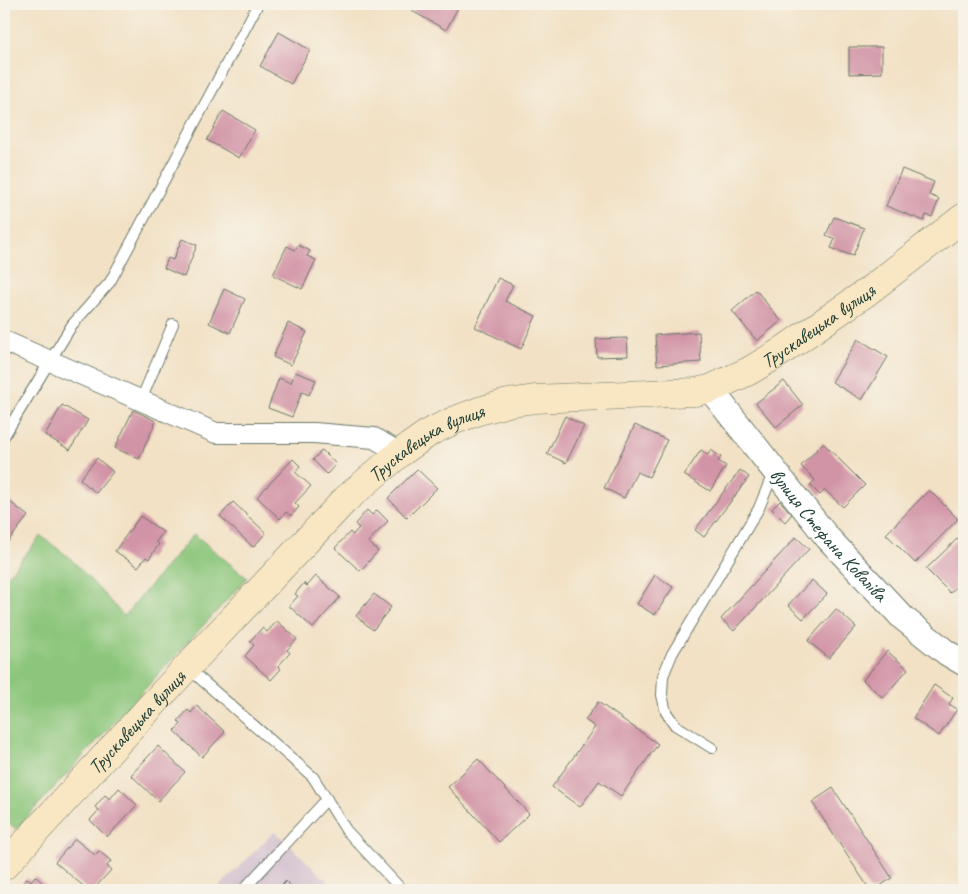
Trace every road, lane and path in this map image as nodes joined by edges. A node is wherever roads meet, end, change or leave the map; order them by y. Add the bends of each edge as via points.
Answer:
1 (256, 8) dead end
2 (964, 217) edge
3 (173, 324) dead end
4 (4, 341) edge
5 (51, 360) junction
6 (710, 389) junction
7 (141, 400) junction
8 (4, 436) edge
9 (400, 453) junction
10 (775, 471) junction
11 (964, 663) edge
12 (187, 667) junction
13 (712, 748) dead end
14 (327, 799) junction
15 (4, 866) edge
16 (243, 890) edge
17 (402, 890) edge

1 - 5 lane via 110,282 72,325
2 - 6 main road, Трускавецька вулиця via 867,292 779,353
3 - 7 lane
4 - 5 street
5 - 7 street
5 - 8 lane
6 - 9 main road, Трускавецька вулиця via 508,403 455,420 430,432
6 - 10 street, вулиця Стефана Коваліва
7 - 9 street via 216,433 314,433 374,438
9 - 12 main road, Трускавецька вулиця via 346,499
10 - 11 street, вулиця Стефана Коваліва via 827,537 903,618
10 - 13 lane via 759,508 672,654 663,676 666,712 675,725
12 - 14 lane via 313,778
12 - 15 main road, Трускавецька вулиця
14 - 16 lane
14 - 17 lane via 346,830

